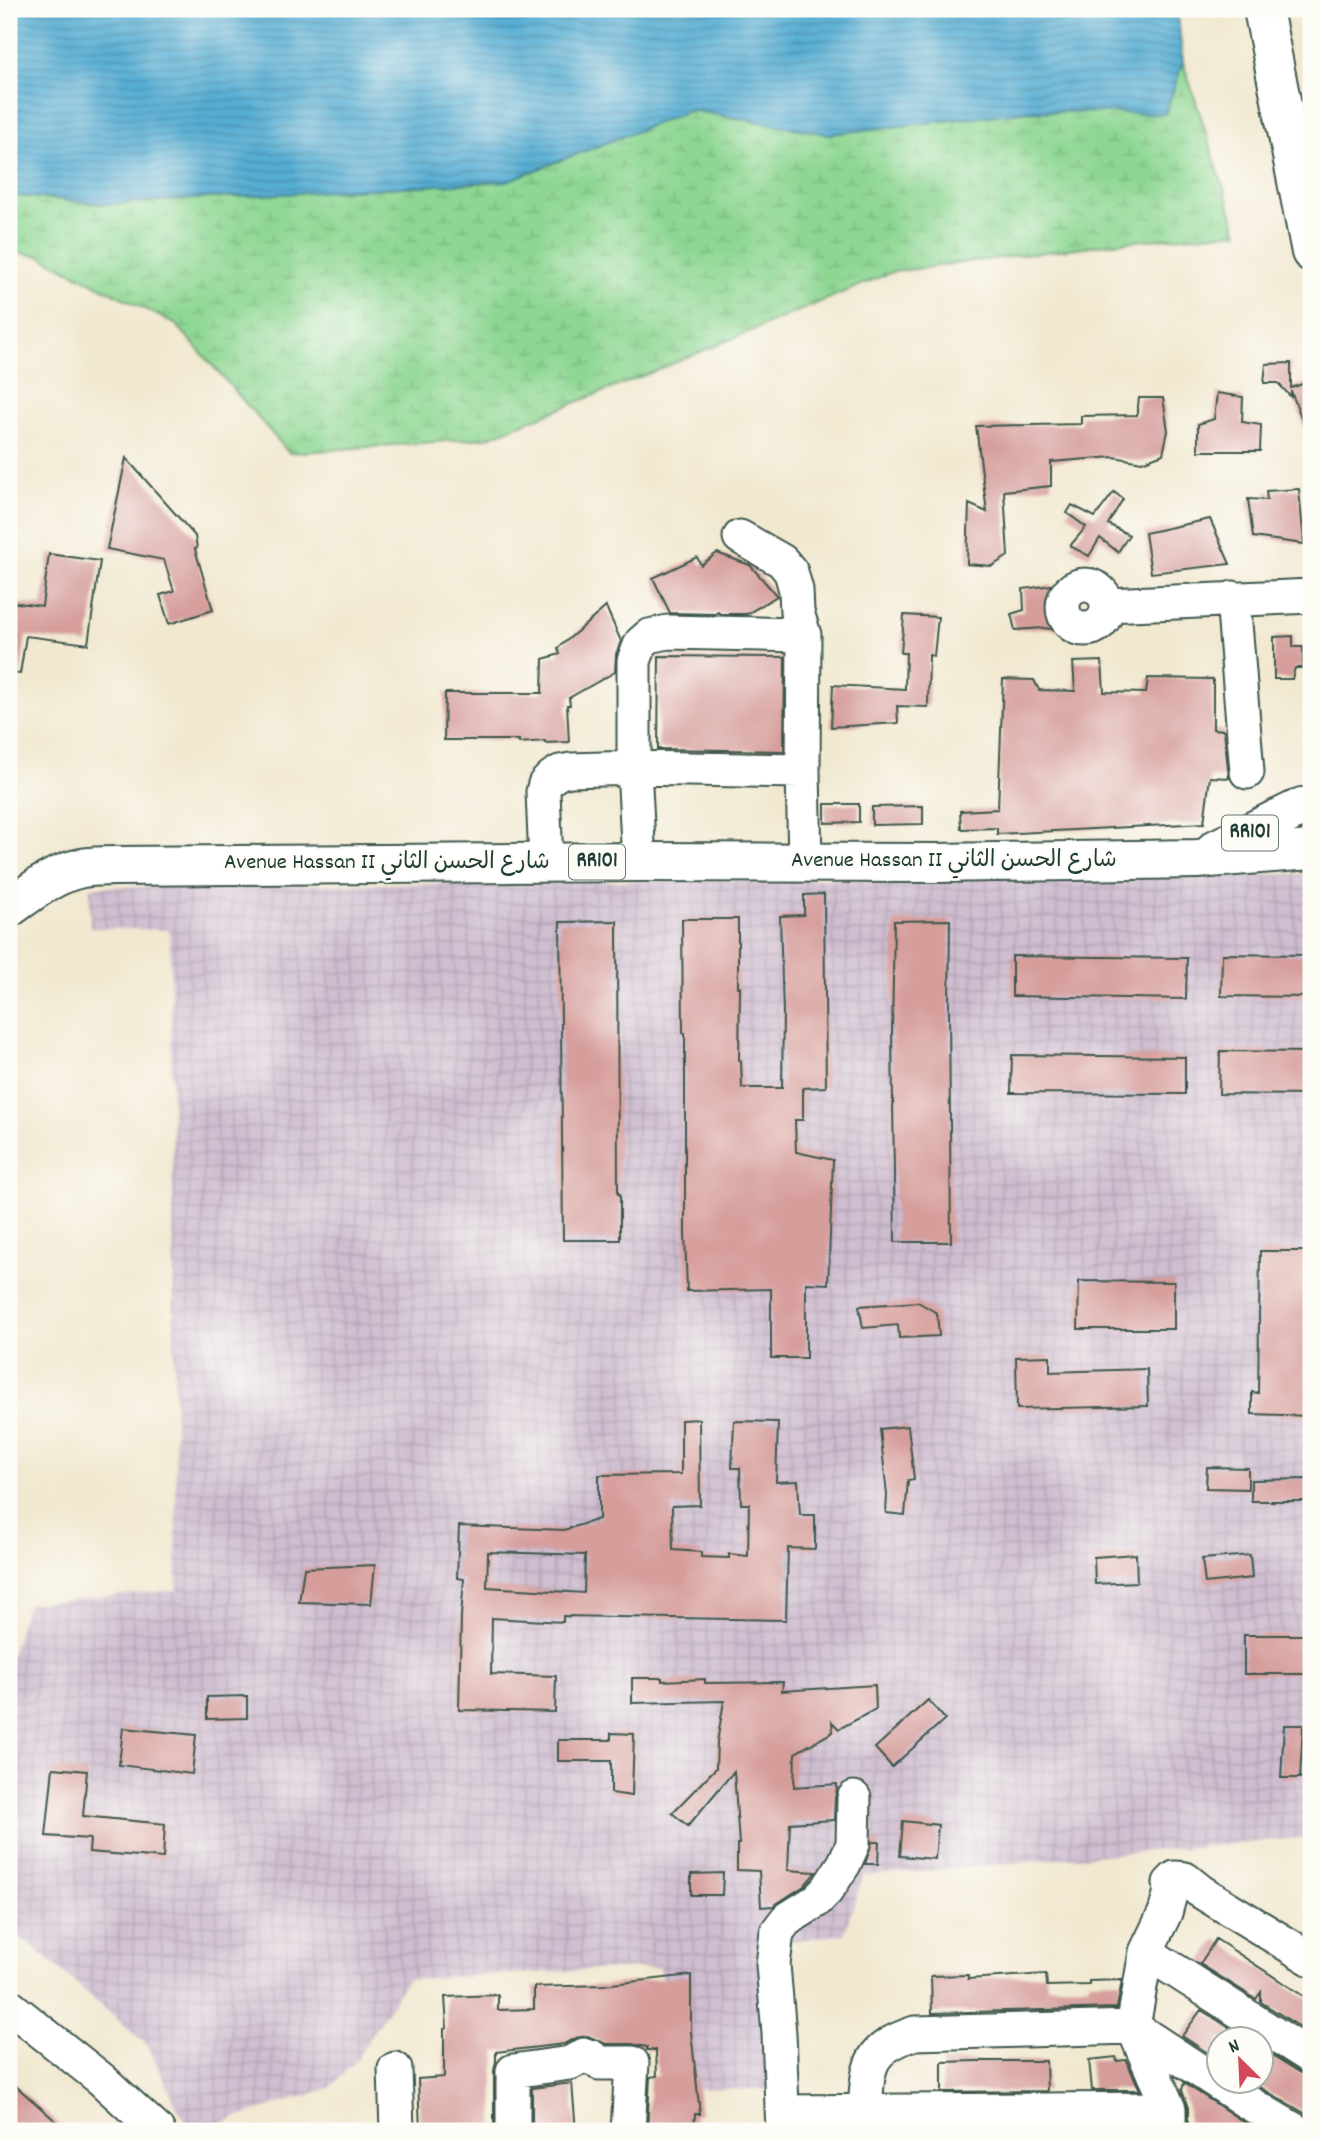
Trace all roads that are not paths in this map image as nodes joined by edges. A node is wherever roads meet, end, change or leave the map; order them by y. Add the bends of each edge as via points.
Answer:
1 (1263, 9) edge
2 (1311, 252) edge
3 (740, 537) dead end
4 (1311, 596) edge
5 (1233, 598) junction
6 (1107, 604) dead end
7 (804, 635) junction
8 (634, 768) junction
9 (803, 771) junction
10 (1247, 772) dead end
11 (1309, 804) edge
12 (1311, 850) edge
13 (1197, 859) junction
14 (546, 862) junction
15 (639, 862) junction
16 (805, 862) junction
17 (9, 908) edge
18 (854, 1798) dead end
19 (1146, 1952) junction
20 (1311, 1959) edge
21 (9, 2006) edge
22 (1133, 2027) junction
23 (1311, 2057) edge
24 (395, 2069) dead end
25 (865, 2111) junction
26 (1244, 2115) edge
27 (1169, 2120) edge
28 (783, 2122) edge
29 (159, 2131) edge
30 (397, 2131) edge
31 (513, 2131) edge
32 (628, 2131) edge
33 (1296, 2131) edge

1 - 2 main road
3 - 7 street via 782,561 791,572
4 - 5 street
5 - 6 street
5 - 10 street
7 - 8 street via 668,632 649,636 634,661
7 - 9 street
8 - 9 street
8 - 14 street via 571,770 545,784
8 - 15 street
9 - 16 street
11 - 13 main road, Avenue Hassan II شارع الحسن الثاني / RR101
12 - 13 main road, Avenue Hassan II شارع الحسن الثاني / RR101
13 - 16 main road, Avenue Hassan II شارع الحسن الثاني / RR101
14 - 15 main road, Avenue Hassan II شارع الحسن الثاني / RR101
14 - 17 main road, Avenue Hassan II شارع الحسن الثاني / RR101 via 83,868 43,884
15 - 16 main road, Avenue Hassan II شارع الحسن الثاني / RR101
18 - 28 street via 853,1844 844,1864 816,1902 786,1920 777,1932 773,1965
19 - 20 street via 1175,1878 1185,1879
19 - 22 street
19 - 23 street
21 - 29 street
22 - 25 street via 915,2033 884,2046 871,2064
22 - 26 street
22 - 27 street
24 - 30 street
25 - 27 street
25 - 28 street
26 - 33 street
31 - 32 street via 513,2071 570,2063 584,2055 598,2063 632,2063

